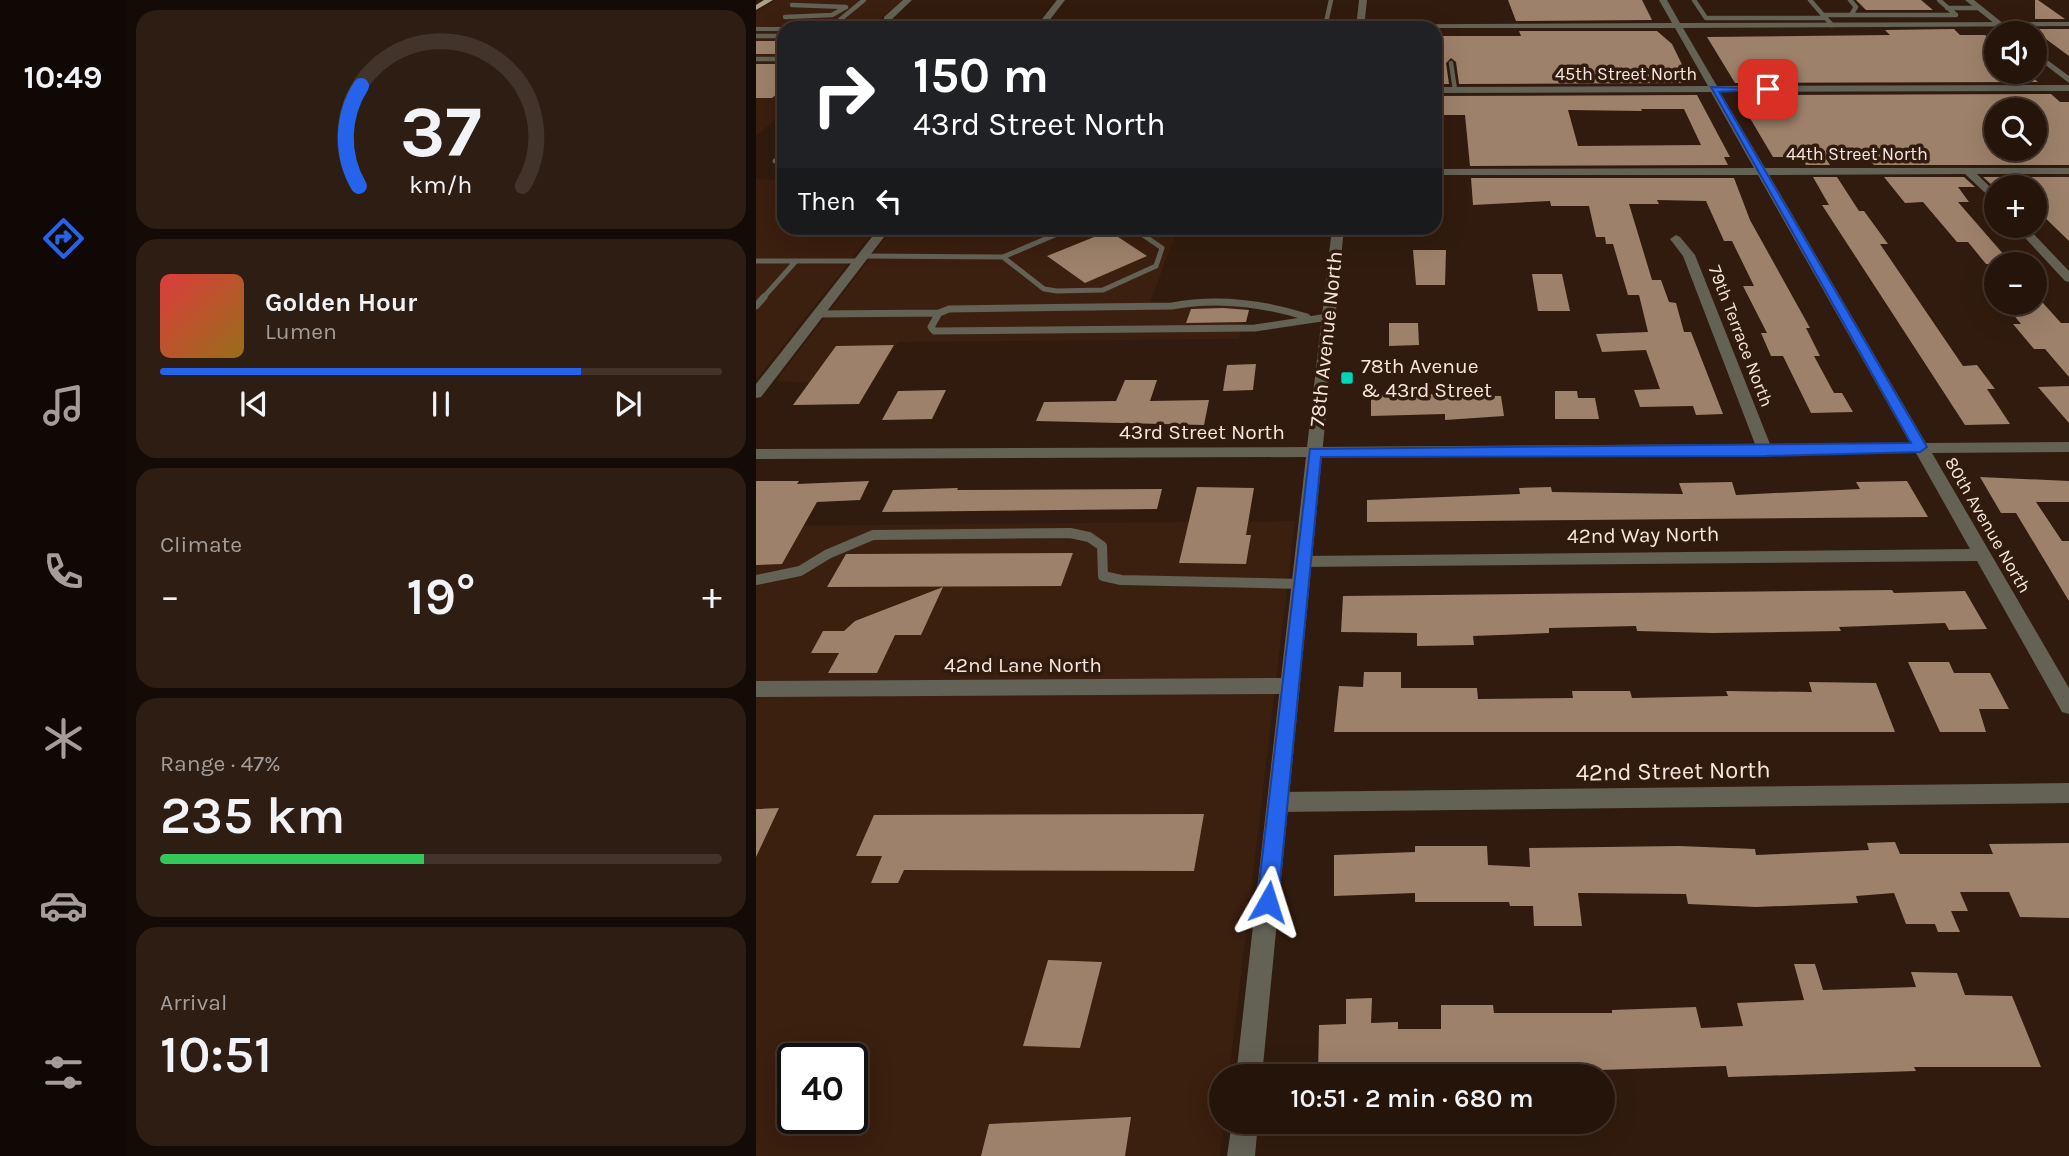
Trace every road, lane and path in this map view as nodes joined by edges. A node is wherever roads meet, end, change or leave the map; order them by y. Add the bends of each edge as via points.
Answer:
1 (769, 0) edge
2 (799, 0) edge
3 (864, 0) edge
4 (908, 0) edge
5 (1061, 0) edge
6 (1331, 0) edge
7 (1363, 0) edge
8 (1663, 0) edge
9 (1695, 0) edge
10 (1810, 0) edge
11 (1850, 0) edge
12 (1938, 0) edge
13 (1969, 0) edge
14 (792, 5) junction
15 (756, 8) edge
16 (1947, 8) junction
17 (1979, 8) junction
18 (1851, 15) junction
19 (776, 17) joint
20 (785, 17) junction
21 (843, 17) junction
22 (887, 19) dead end
23 (1827, 19) junction
24 (838, 21) edge
25 (1044, 21) edge
26 (1326, 21) edge
27 (1361, 21) edge
28 (1995, 21) edge
29 (1708, 22) junction
30 (1984, 24) edge
31 (2047, 24) edge
32 (2069, 24) edge
33 (1678, 26) junction
34 (1442, 27) edge
35 (756, 29) edge
36 (777, 29) edge
37 (756, 36) edge
38 (777, 36) edge
39 (756, 59) edge
40 (777, 59) edge
41 (1451, 63) dead end
42 (2047, 63) edge
43 (2069, 80) edge
44 (2069, 88) edge
45 (1714, 89) junction
46 (1442, 90) edge
47 (1455, 90) junction
48 (2069, 171) edge
49 (1442, 172) edge
50 (1762, 172) junction
51 (1969, 172) junction
52 (1984, 188) edge
53 (880, 235) edge
54 (1055, 235) edge
55 (1143, 235) edge
56 (1337, 235) edge
57 (2031, 238) edge
58 (1676, 239) dead end
59 (1003, 257) junction
60 (861, 259) junction
61 (756, 261) edge
62 (796, 261) junction
63 (2069, 278) edge
64 (756, 306) edge
65 (939, 313) junction
66 (818, 314) junction
67 (1307, 317) junction
68 (1328, 317) junction
69 (756, 394) edge
70 (1920, 447) junction
71 (2069, 447) edge
72 (1765, 451) junction
73 (1315, 452) junction
74 (756, 453) edge
75 (1983, 555) junction
76 (1303, 562) junction
77 (756, 580) edge
78 (1301, 584) junction
79 (1290, 686) junction
80 (756, 689) edge
81 (2068, 701) edge
82 (2069, 793) edge
83 (1278, 802) junction
84 (1250, 1064) edge
85 (1244, 1134) edge
86 (1241, 1156) edge

1 - 15 main road
2 - 14 lane
3 - 21 lane
4 - 22 street
5 - 25 street
6 - 26 lane
7 - 27 street
8 - 33 street, 80th Avenue North
9 - 29 lane
10 - 23 lane
11 - 18 lane via 1856,7
12 - 16 lane
13 - 17 street
14 - 19 lane
14 - 20 lane via 846,7 832,15
16 - 17 lane
16 - 18 lane via 1956,15
17 - 28 street
18 - 23 lane
19 - 20 lane
20 - 21 lane
21 - 24 lane
23 - 29 street
23 - 30 street
29 - 33 street
31 - 32 street
33 - 34 street
33 - 45 street, 80th Avenue North
35 - 36 street
37 - 38 lane
39 - 40 lane
41 - 47 lane
42 - 43 street
44 - 45 street, 45th Street North
45 - 47 street, 45th Street North
45 - 50 street, 80th Avenue North
46 - 47 street, 45th Street North
48 - 51 street, 44th Street North
49 - 50 street, 44th Street North
50 - 51 street, 44th Street North
50 - 70 street, 80th Avenue North
51 - 52 street
53 - 60 street
54 - 59 lane
55 - 59 lane via 1162,248 1156,266 1103,290 1044,289
56 - 68 street, 78th Avenue North
57 - 63 street
58 - 72 street, 79th Terrace North via 1689,255
59 - 60 lane
60 - 62 lane
60 - 66 street
61 - 62 lane
62 - 64 lane
65 - 66 lane
65 - 67 lane via 964,308 1249,302
65 - 67 lane via 931,327 934,331 1255,328
66 - 69 street
67 - 68 lane
68 - 73 street, 78th Avenue North
70 - 71 street, 43rd Street North
70 - 72 street, 43rd Street North
70 - 75 street, 80th Avenue North
72 - 73 street, 43rd Street North
73 - 74 street, 43rd Street North
73 - 76 street, 78th Avenue North
75 - 76 street, 42nd Way North
75 - 81 street, 80th Avenue North
76 - 78 street, 78th Avenue North
77 - 78 lane via 800,571 873,535 1070,533 1102,546 1103,576 1121,580
78 - 79 street, 78th Avenue North
79 - 80 street, 42nd Lane North
79 - 83 street, 78th Avenue North
82 - 83 street, 42nd Street North
83 - 84 street, 78th Avenue North
85 - 86 street

